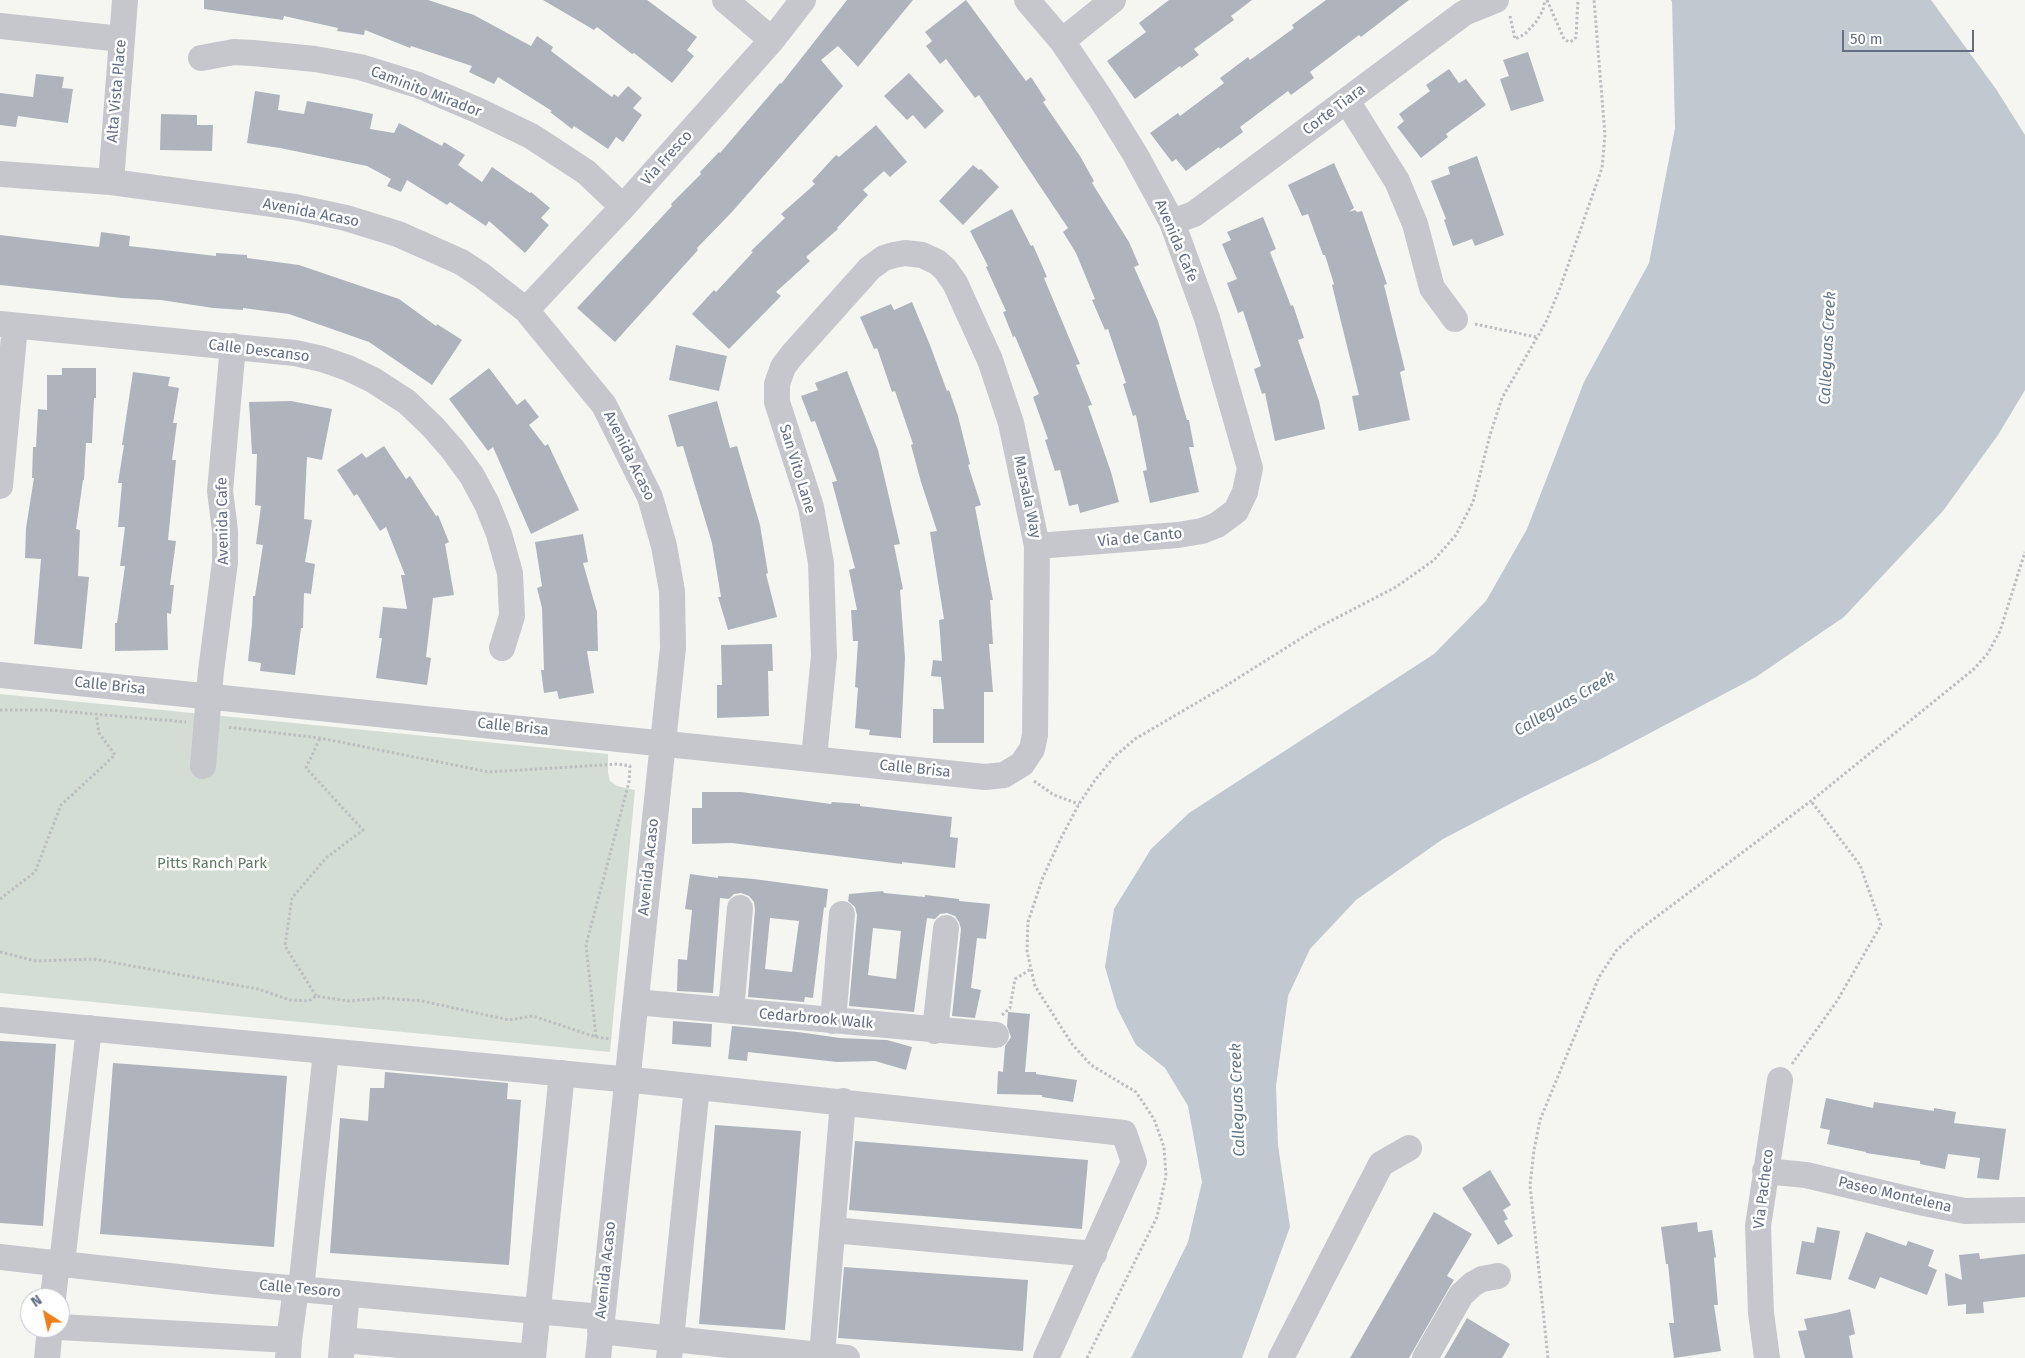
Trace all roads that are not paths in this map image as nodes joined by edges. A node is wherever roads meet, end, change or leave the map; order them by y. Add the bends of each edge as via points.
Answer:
1 (125, 0) edge
2 (725, 0) edge
3 (803, 0) edge
4 (1027, 0) edge
5 (1113, 0) edge
6 (1502, 4) edge
7 (0, 26) edge
8 (121, 39) junction
9 (772, 40) junction
10 (1062, 41) junction
11 (201, 58) dead end
12 (1347, 100) junction
13 (0, 174) edge
14 (111, 182) junction
15 (623, 208) junction
16 (1172, 222) junction
17 (922, 255) joint
18 (526, 310) junction
19 (1455, 319) road end
20 (7, 325) edge
21 (233, 346) junction
22 (0, 486) edge
23 (1236, 511) joint
24 (1038, 546) junction
25 (502, 648) dead end
26 (0, 675) edge
27 (210, 696) junction
28 (662, 743) junction
29 (814, 758) junction
30 (1022, 764) joint
31 (203, 766) dead end
32 (740, 908) dead end
33 (842, 914) dead end
34 (946, 928) dead end
35 (636, 1002) junction
36 (731, 1011) junction
37 (0, 1020) edge
38 (832, 1021) junction
39 (89, 1028) junction
40 (935, 1031) junction
41 (997, 1035) road end
42 (326, 1051) junction
43 (562, 1073) junction
44 (628, 1079) junction
45 (1780, 1080) road end
46 (697, 1086) junction
47 (843, 1101) junction
48 (1408, 1148) dead end
49 (1765, 1171) junction
50 (2025, 1210) edge
51 (833, 1230) junction
52 (1094, 1254) junction
53 (0, 1257) edge
54 (60, 1263) junction
55 (1498, 1276) dead end
56 (55, 1288) edge
57 (298, 1289) junction
58 (347, 1294) junction
59 (536, 1311) junction
60 (600, 1324) junction
61 (70, 1328) edge
62 (49, 1338) edge
63 (669, 1348) edge
64 (288, 1349) edge
65 (342, 1349) edge
66 (834, 1357) edge
67 (47, 1358) edge
68 (598, 1358) edge
69 (1046, 1358) edge
70 (1281, 1358) edge
71 (1425, 1358) edge
72 (1767, 1358) edge

1 - 8 street, Alta Vista Place
2 - 9 street
3 - 9 street, Via Fresco
4 - 10 street, Avenida Cafe
5 - 10 street
6 - 12 street, Corte Tiara via 1464,13
7 - 8 street
8 - 14 street, Alta Vista Place
9 - 15 street, Via Fresco
10 - 16 street, Avenida Cafe via 1135,154
11 - 15 street, Caminito Mirador via 254,52 314,59 360,67 418,85 531,136 586,172
12 - 16 street, Corte Tiara via 1194,214
12 - 19 street via 1397,181 1415,224 1432,288
13 - 14 street, Avenida Acaso
14 - 18 street, Avenida Acaso via 295,206 398,234 461,262
15 - 18 street, Via Fresco
16 - 23 street, Avenida Cafe via 1207,318 1250,468 1245,492
17 - 24 street, Marsala Way via 937,262 955,283 990,360 1010,423
17 - 29 street, San Vito Lane via 894,254 870,268 792,355 777,384 777,402 811,507 821,563 824,656
18 - 28 street, Avenida Acaso via 604,405 650,497 672,591 673,648
20 - 21 street, Calle Descanso
20 - 22 street
21 - 25 street, Calle Descanso via 295,353 348,368 407,402 433,426 472,476 499,534 510,573 512,616
21 - 27 street, Avenida Cafe via 220,491 225,562
23 - 24 street, Via de Canto via 1202,531
24 - 30 street, Marsala Way via 1034,736 1032,749
26 - 27 street, Calle Brisa
27 - 28 street, Calle Brisa
27 - 31 street, Avenida Cafe
28 - 29 street, Calle Brisa
28 - 35 street, Avenida Acaso
29 - 30 street, Calle Brisa via 985,777 1004,775
32 - 36 street
33 - 38 street
34 - 40 street
35 - 36 street, Cedarbrook Walk
35 - 44 street, Avenida Acaso
36 - 38 street, Cedarbrook Walk
37 - 39 street
38 - 40 street, Cedarbrook Walk
39 - 42 street
39 - 54 street
40 - 41 street, Cedarbrook Walk
42 - 43 street
42 - 57 street
43 - 44 street
43 - 59 street
44 - 46 street
44 - 60 street, Avenida Acaso
45 - 49 street, Via Pacheco
46 - 47 street
46 - 63 street
47 - 51 street
47 - 52 street via 1124,1133 1134,1162
48 - 70 street via 1381,1164
49 - 50 street, Paseo Montelena via 1806,1175 1964,1210
49 - 72 street, Via Pacheco via 1758,1226 1761,1313
51 - 52 street
51 - 66 street
52 - 69 street
53 - 54 street, Calle Tesoro
54 - 56 street
54 - 57 street, Calle Tesoro
55 - 71 street via 1482,1279 1461,1295
57 - 58 street, Calle Tesoro
57 - 64 street
58 - 59 street, Calle Tesoro
58 - 65 street
59 - 60 street, Calle Tesoro
59 - 65 street via 533,1357
60 - 63 street, Calle Tesoro
60 - 68 street, Avenida Acaso
61 - 64 street
62 - 67 street
63 - 66 street, Calle Tesoro

